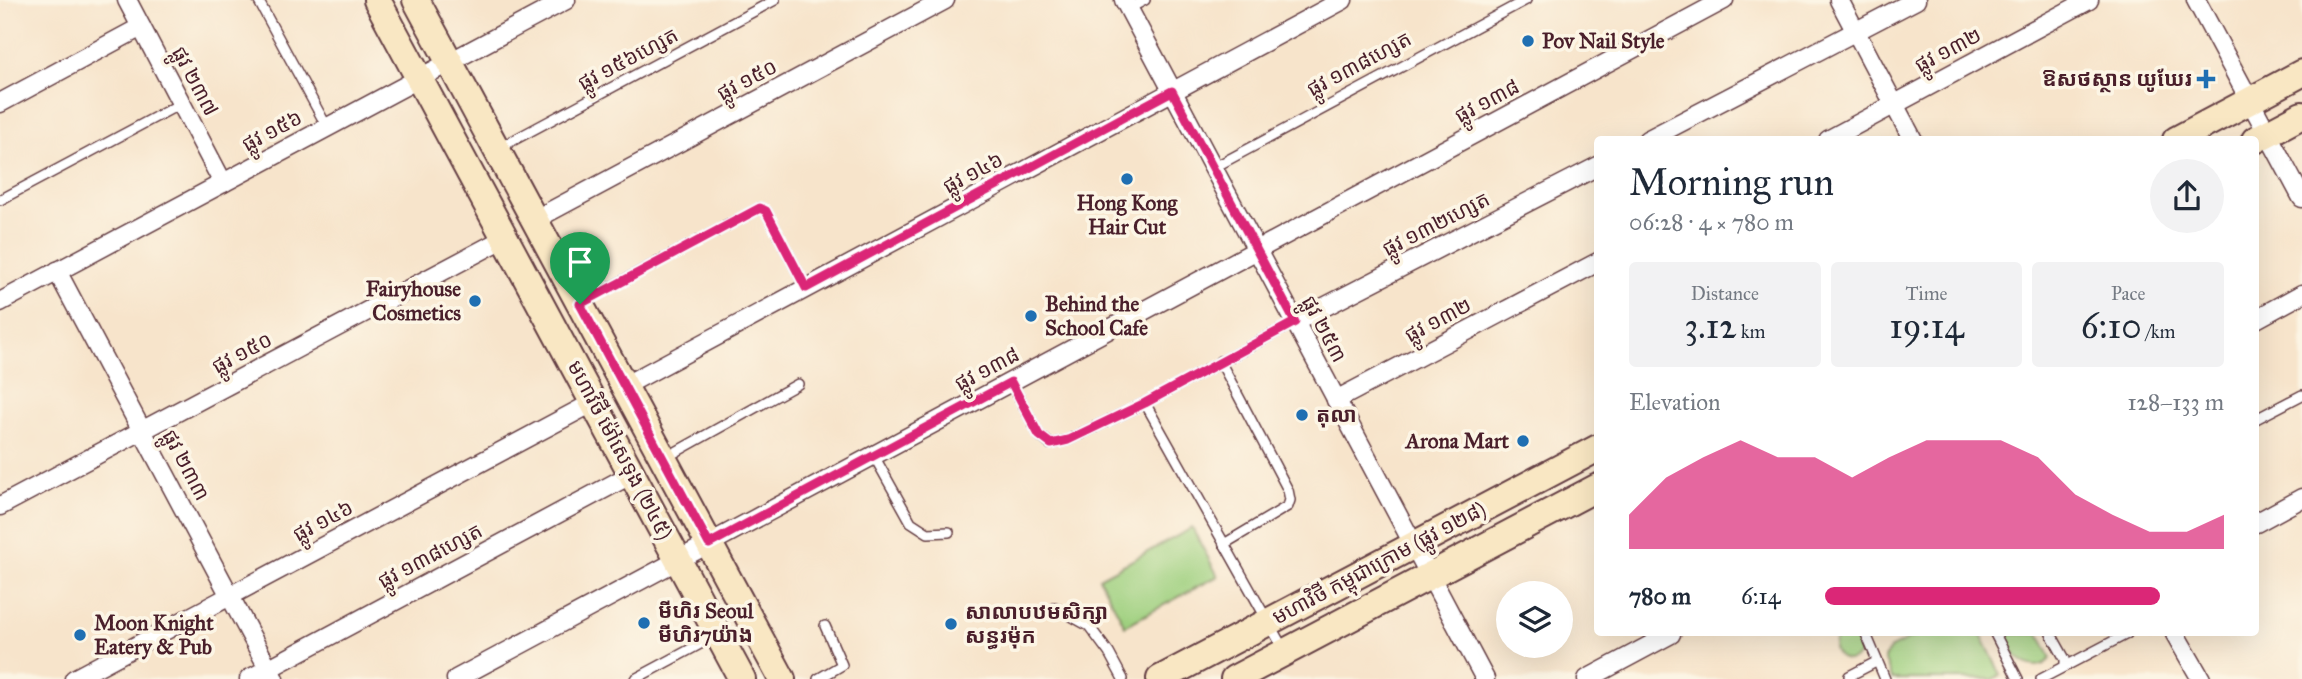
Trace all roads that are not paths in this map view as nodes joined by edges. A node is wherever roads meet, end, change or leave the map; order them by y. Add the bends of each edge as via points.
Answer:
1 (127, 0) edge
2 (258, 0) edge
3 (377, 0) edge
4 (416, 0) edge
5 (566, 0) edge
6 (775, 0) edge
7 (945, 0) edge
8 (1145, 0) edge
9 (1343, 0) edge
10 (1527, 0) edge
11 (1724, 0) edge
12 (1839, 0) edge
13 (1916, 0) edge
14 (2089, 0) edge
15 (2196, 0) edge
16 (1126, 4) edge
17 (141, 27) junction
18 (1856, 32) junction
19 (450, 62) junction
20 (2302, 73) edge
21 (419, 78) junction
22 (1172, 91) junction
23 (2250, 101) junction
24 (0, 103) edge
25 (181, 103) junction
26 (1894, 105) junction
27 (2302, 115) edge
28 (327, 127) junction
29 (1655, 136) edge
30 (1836, 136) edge
31 (1911, 136) edge
32 (2184, 136) edge
33 (2261, 137) edge
34 (497, 149) junction
35 (1213, 168) junction
36 (1594, 168) edge
37 (223, 183) junction
38 (2302, 198) edge
39 (0, 200) edge
40 (534, 220) junction
41 (505, 238) junction
42 (1257, 250) junction
43 (1594, 264) edge
44 (57, 271) junction
45 (806, 288) junction
46 (2302, 294) edge
47 (0, 302) edge
48 (580, 304) junction
49 (2259, 317) edge
50 (1295, 322) junction
51 (1220, 361) junction
52 (1011, 382) junction
53 (798, 384) dead end
54 (624, 386) junction
55 (2302, 395) edge
56 (1336, 400) junction
57 (594, 402) junction
58 (1145, 403) junction
59 (2259, 417) edge
60 (142, 432) junction
61 (1594, 450) edge
62 (874, 456) junction
63 (663, 459) junction
64 (632, 474) junction
65 (1594, 489) edge
66 (2302, 498) edge
67 (0, 506) edge
68 (2259, 521) edge
69 (949, 532) dead end
70 (709, 544) junction
71 (1224, 544) junction
72 (1414, 544) junction
73 (678, 560) junction
74 (1430, 576) junction
75 (230, 596) junction
76 (1055, 607) dead end
77 (1268, 621) junction
78 (825, 626) dead end
79 (719, 634) junction
80 (1667, 636) edge
81 (1867, 636) edge
82 (1995, 636) edge
83 (2052, 636) edge
84 (2123, 636) edge
85 (2176, 636) edge
86 (1285, 652) junction
87 (1876, 662) junction
88 (2065, 666) junction
89 (271, 674) edge
90 (1848, 678) edge
91 (74, 679) edge
92 (249, 679) edge
93 (456, 679) edge
94 (635, 679) edge
95 (743, 679) edge
96 (782, 679) edge
97 (818, 679) edge
98 (1123, 679) edge
99 (1160, 679) edge
100 (1234, 679) edge
101 (1485, 679) edge
102 (1587, 679) edge
103 (1885, 679) edge
104 (2018, 679) edge
105 (2041, 679) edge
106 (2201, 679) edge

1 - 17 street, ផ្លូវ ២៣៧
2 - 28 lane
3 - 21 main road, មហាវិថី ម៉ៅសេទុង (២៤៥)
4 - 19 main road, មហាវិថី ម៉ៅសេទុង (២៤៥)
5 - 19 street, ផ្លូវ ១៥៦
6 - 34 lane, ផ្លូវ ១៥៦ហ្សេត
7 - 40 street, ផ្លូវ ១៥០
8 - 16 lane
9 - 22 street, ផ្លូវ ១៤៦
10 - 35 lane, ផ្លូវ ១៣៨ហ្សេត
11 - 42 street, ផ្លូវ ១៣៨
12 - 18 street
13 - 18 street
14 - 26 street, ផ្លូវ ១៣២
15 - 23 street
16 - 22 street, ផ្លូវ ២៥៣
17 - 24 street
17 - 25 street, ផ្លូវ ២៣៧
18 - 26 street
18 - 29 street
19 - 21 street, ផ្លូវ ១៥៦
19 - 34 main road, មហាវិថី ម៉ៅសេទុង (២៤៥)
20 - 23 main road
21 - 28 street, ផ្លូវ ១៥៦
21 - 41 main road, មហាវិថី ម៉ៅសេទុង (២៤៥)
22 - 35 street, ផ្លូវ ២៥៣
22 - 45 street, ផ្លូវ ១៤៦
23 - 32 main road
23 - 33 street
25 - 37 street, ផ្លូវ ២៣៧
25 - 39 lane
26 - 30 street, ផ្លូវ ១៣២
26 - 31 street
27 - 33 main road
28 - 37 street, ផ្លូវ ១៥៦
33 - 38 street
34 - 40 main road, មហាវិថី ម៉ៅសេទុង (២៤៥)
35 - 42 street, ផ្លូវ ២៥៣
36 - 50 street, ផ្លូវ ១៣២ហ្សេត
37 - 44 street, ផ្លូវ ១៥៦
40 - 48 main road, មហាវិថី ម៉ៅសេទុង (២៤៥)
41 - 57 main road, មហាវិថី ម៉ៅសេទុង (២៤៥)
41 - 60 street, ផ្លូវ ១៥០
42 - 50 street, ផ្លូវ ២៥៣
42 - 52 street, ផ្លូវ ១៣៨
43 - 56 street, ផ្លូវ ១៣២
44 - 47 street, ផ្លូវ ១៥៦
44 - 60 street, ផ្លូវ ២៣៣
45 - 48 lane via 766,211 760,208
45 - 54 street, ផ្លូវ ១៤៦
46 - 49 street
48 - 54 main road, មហាវិថី ម៉ៅសេទុង (២៤៥)
50 - 51 lane
50 - 56 street, ផ្លូវ ២៥៣
51 - 58 lane
51 - 71 lane via 1290,500 1288,506
52 - 58 lane via 1039,435 1051,444
52 - 62 street, ផ្លូវ ១៣៨
53 - 63 lane
54 - 63 main road, មហាវិថី ម៉ៅសេទុង (២៤៥)
55 - 59 lane
56 - 72 street, ផ្លូវ ២៥៣
57 - 64 main road, មហាវិថី ម៉ៅសេទុង (២៤៥)
57 - 75 street, ផ្លូវ ១៤៦
58 - 71 lane
60 - 67 street, ផ្លូវ ១៥០
60 - 75 street, ផ្លូវ ២៣៣
61 - 72 main road, មហាវិថី កម្ពុជាក្រោម (ផ្លូវ ១២៨)
62 - 69 lane via 911,522 929,533
62 - 70 street, ផ្លូវ ១៣៨
63 - 70 main road, មហាវិថី ម៉ៅសេទុង (២៤៥)
64 - 73 main road, មហាវិថី ម៉ៅសេទុង (២៤៥)
64 - 89 street, ផ្លូវ ១៣៨ហ្សេត
65 - 74 main road, មហាវិថី កម្ពុជាក្រោម (ផ្លូវ ១២៨)
66 - 68 street
70 - 73 street, ផ្លូវ ១៣៨
70 - 96 main road, មហាវិថី ម៉ៅសេទុង (២៤៥)
71 - 77 lane
72 - 74 street, ផ្លូវ ២៥៣
72 - 77 main road, មហាវិថី កម្ពុជាក្រោម (ផ្លូវ ១២៨)
73 - 79 main road, មហាវិថី ម៉ៅសេទុង (២៤៥)
73 - 93 street, ផ្លូវ ១៣៨
74 - 86 main road, មហាវិថី កម្ពុជាក្រោម (ផ្លូវ ១២៨)
74 - 101 street, ផ្លូវ ២៥៣
75 - 89 street, ផ្លូវ ២៣៣
75 - 91 street, ផ្លូវ ១៤៦
76 - 98 lane via 1089,626
77 - 86 lane
77 - 99 main road, មហាវិថី កម្ពុជាក្រោម (ផ្លូវ ១២៨)
78 - 97 lane via 842,665
79 - 94 lane
79 - 95 main road, មហាវិថី ម៉ៅសេទុង (២៤៥)
80 - 102 street
81 - 87 lane
82 - 104 lane
83 - 88 lane
84 - 88 lane
85 - 106 street
86 - 100 main road, មហាវិថី កម្ពុជាក្រោម (ផ្លូវ ១២៨)
87 - 90 lane
87 - 103 lane
88 - 105 lane
89 - 92 street, ផ្លូវ ១៣៨ហ្សេត

